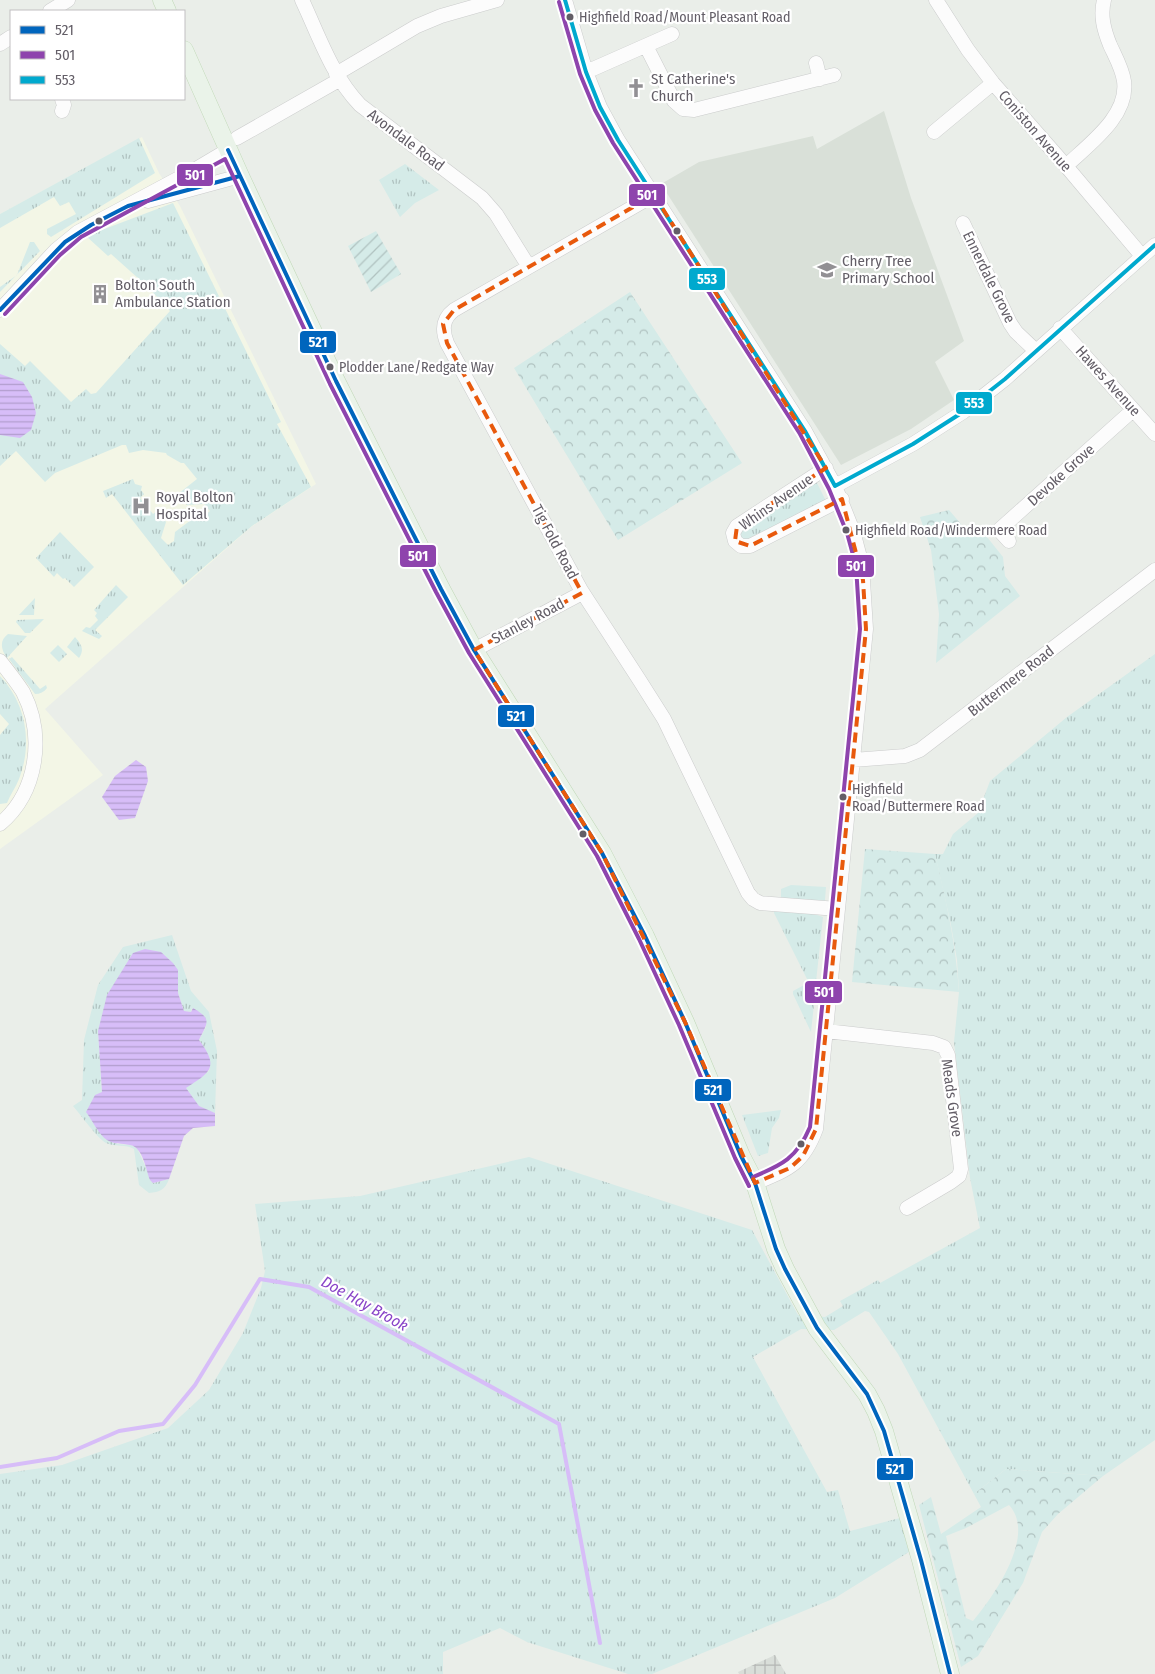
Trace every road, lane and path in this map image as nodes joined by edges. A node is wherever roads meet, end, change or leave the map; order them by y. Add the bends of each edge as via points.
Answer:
1 (68, 0) edge
2 (302, 0) edge
3 (497, 0) edge
4 (565, 0) edge
5 (936, 0) edge
6 (1104, 0) edge
7 (52, 10) edge
8 (672, 34) dead end
9 (646, 46) junction
10 (185, 52) edge
11 (816, 63) dead end
12 (586, 72) junction
13 (338, 77) junction
14 (992, 83) junction
15 (934, 132) dead end
16 (233, 144) junction
17 (1066, 166) junction
18 (240, 176) junction
19 (654, 195) junction
20 (128, 206) junction
21 (963, 224) dead end
22 (1155, 245) edge
23 (1142, 256) junction
24 (529, 266) junction
25 (0, 310) edge
26 (1060, 328) junction
27 (1036, 351) junction
28 (1134, 410) junction
29 (1155, 434) edge
30 (826, 468) junction
31 (835, 486) junction
32 (842, 500) junction
33 (1009, 541) dead end
34 (1155, 570) edge
35 (582, 593) junction
36 (474, 650) junction
37 (0, 661) edge
38 (853, 760) junction
39 (0, 824) edge
40 (838, 910) junction
41 (826, 1031) junction
42 (755, 1184) junction
43 (907, 1208) dead end
44 (950, 1674) edge

1 - 7 street
2 - 13 street, Avondale Road
3 - 13 street via 417,26
4 - 12 street
5 - 14 street, Coniston Avenue
6 - 17 street via 1102,19 1124,81 1123,96 1112,121
8 - 9 street
9 - 11 street via 674,101 683,109 694,110 743,91 827,77
9 - 12 street
10 - 16 main road
12 - 19 street via 604,115
13 - 16 street
13 - 24 street, Avondale Road via 360,105 482,198
14 - 15 street
14 - 17 street, Coniston Avenue
16 - 18 main road
16 - 20 street
17 - 23 street, Coniston Avenue
18 - 20 street
18 - 36 main road via 336,381
19 - 24 street, Tig Fold Road
19 - 30 street via 800,422
20 - 25 street via 65,242
21 - 27 street, Ennerdale Grove via 1010,324
22 - 23 street
23 - 26 street
24 - 35 street, Tig Fold Road via 448,314 443,334
26 - 27 street
26 - 28 street, Hawes Avenue
27 - 31 street via 963,412 913,444
28 - 29 street, Hawes Avenue
28 - 33 street, Devoke Grove via 999,530
30 - 31 street
30 - 32 street, Whins Avenue via 737,526 733,533 735,541 742,546 750,546
31 - 32 street
32 - 38 street via 862,565 866,629
34 - 38 street, Buttermere Road via 920,750 905,756
35 - 36 street, Stanley Road
35 - 40 street, Tig Fold Road via 664,720 748,893 760,903
36 - 42 main road via 607,861 686,1022
37 - 39 street via 23,693 35,729 35,745 29,783 20,801
38 - 40 street
40 - 41 street
41 - 42 street via 816,1129 810,1144 790,1168
41 - 43 street, Meads Grove via 933,1043 944,1047 948,1055 961,1169 952,1182
42 - 44 main road via 776,1249 793,1284 817,1328 857,1380 884,1431

